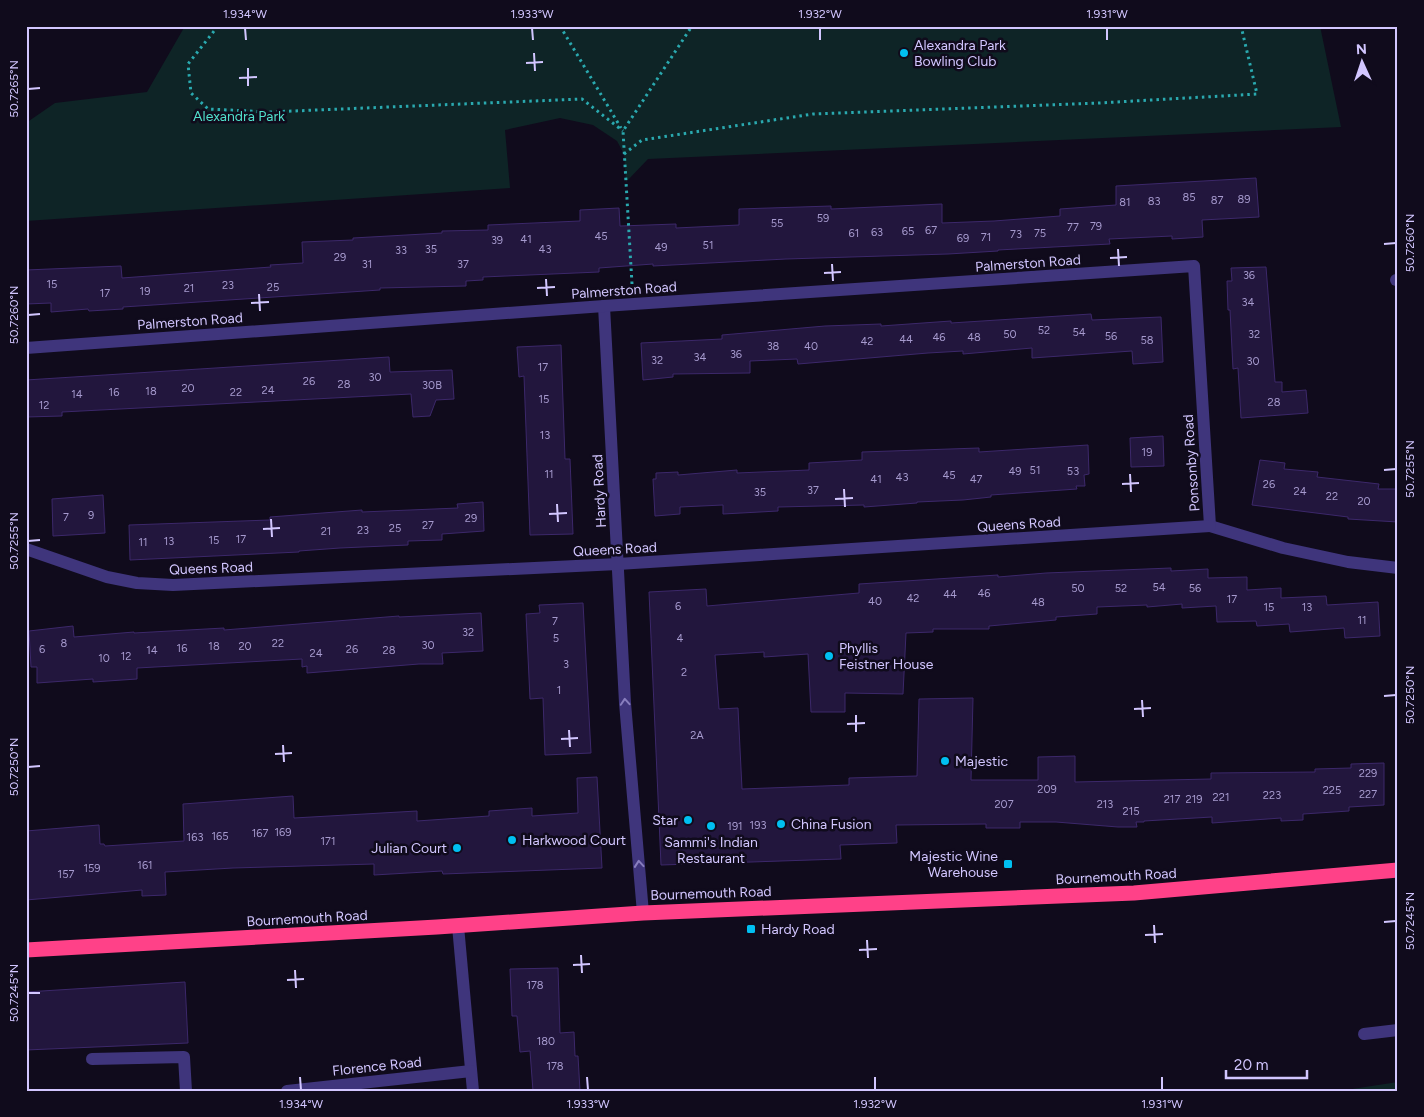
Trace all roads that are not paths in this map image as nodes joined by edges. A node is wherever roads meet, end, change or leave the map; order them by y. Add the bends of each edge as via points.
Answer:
1 (1194, 266) joint
2 (604, 306) junction
3 (26, 348) edge
4 (1210, 526) junction
5 (26, 549) edge
6 (618, 564) junction
7 (1398, 568) edge
8 (1398, 870) edge
9 (643, 913) junction
10 (458, 926) junction
11 (26, 950) edge
12 (1398, 1030) edge
13 (1364, 1034) dead end
14 (92, 1060) dead end
15 (471, 1071) junction
16 (186, 1091) edge
17 (286, 1091) edge
18 (473, 1091) edge

1 - 2 street, Palmerston Road
1 - 4 street, Ponsonby Road
2 - 3 street, Palmerston Road
2 - 6 street, Hardy Road
4 - 6 street, Queens Road
4 - 7 street, Ponsonby Road via 1283,548 1348,562
5 - 6 street, Queens Road via 107,578 173,585
9 -> 6 street, Hardy Road via 625,703
8 - 9 highway, Bournemouth Road via 1134,893
9 - 10 highway, Bournemouth Road
10 - 11 highway, Bournemouth Road
10 - 15 street
12 - 13 street
14 - 16 street via 184,1057
15 - 17 street, Florence Road
15 - 18 street

